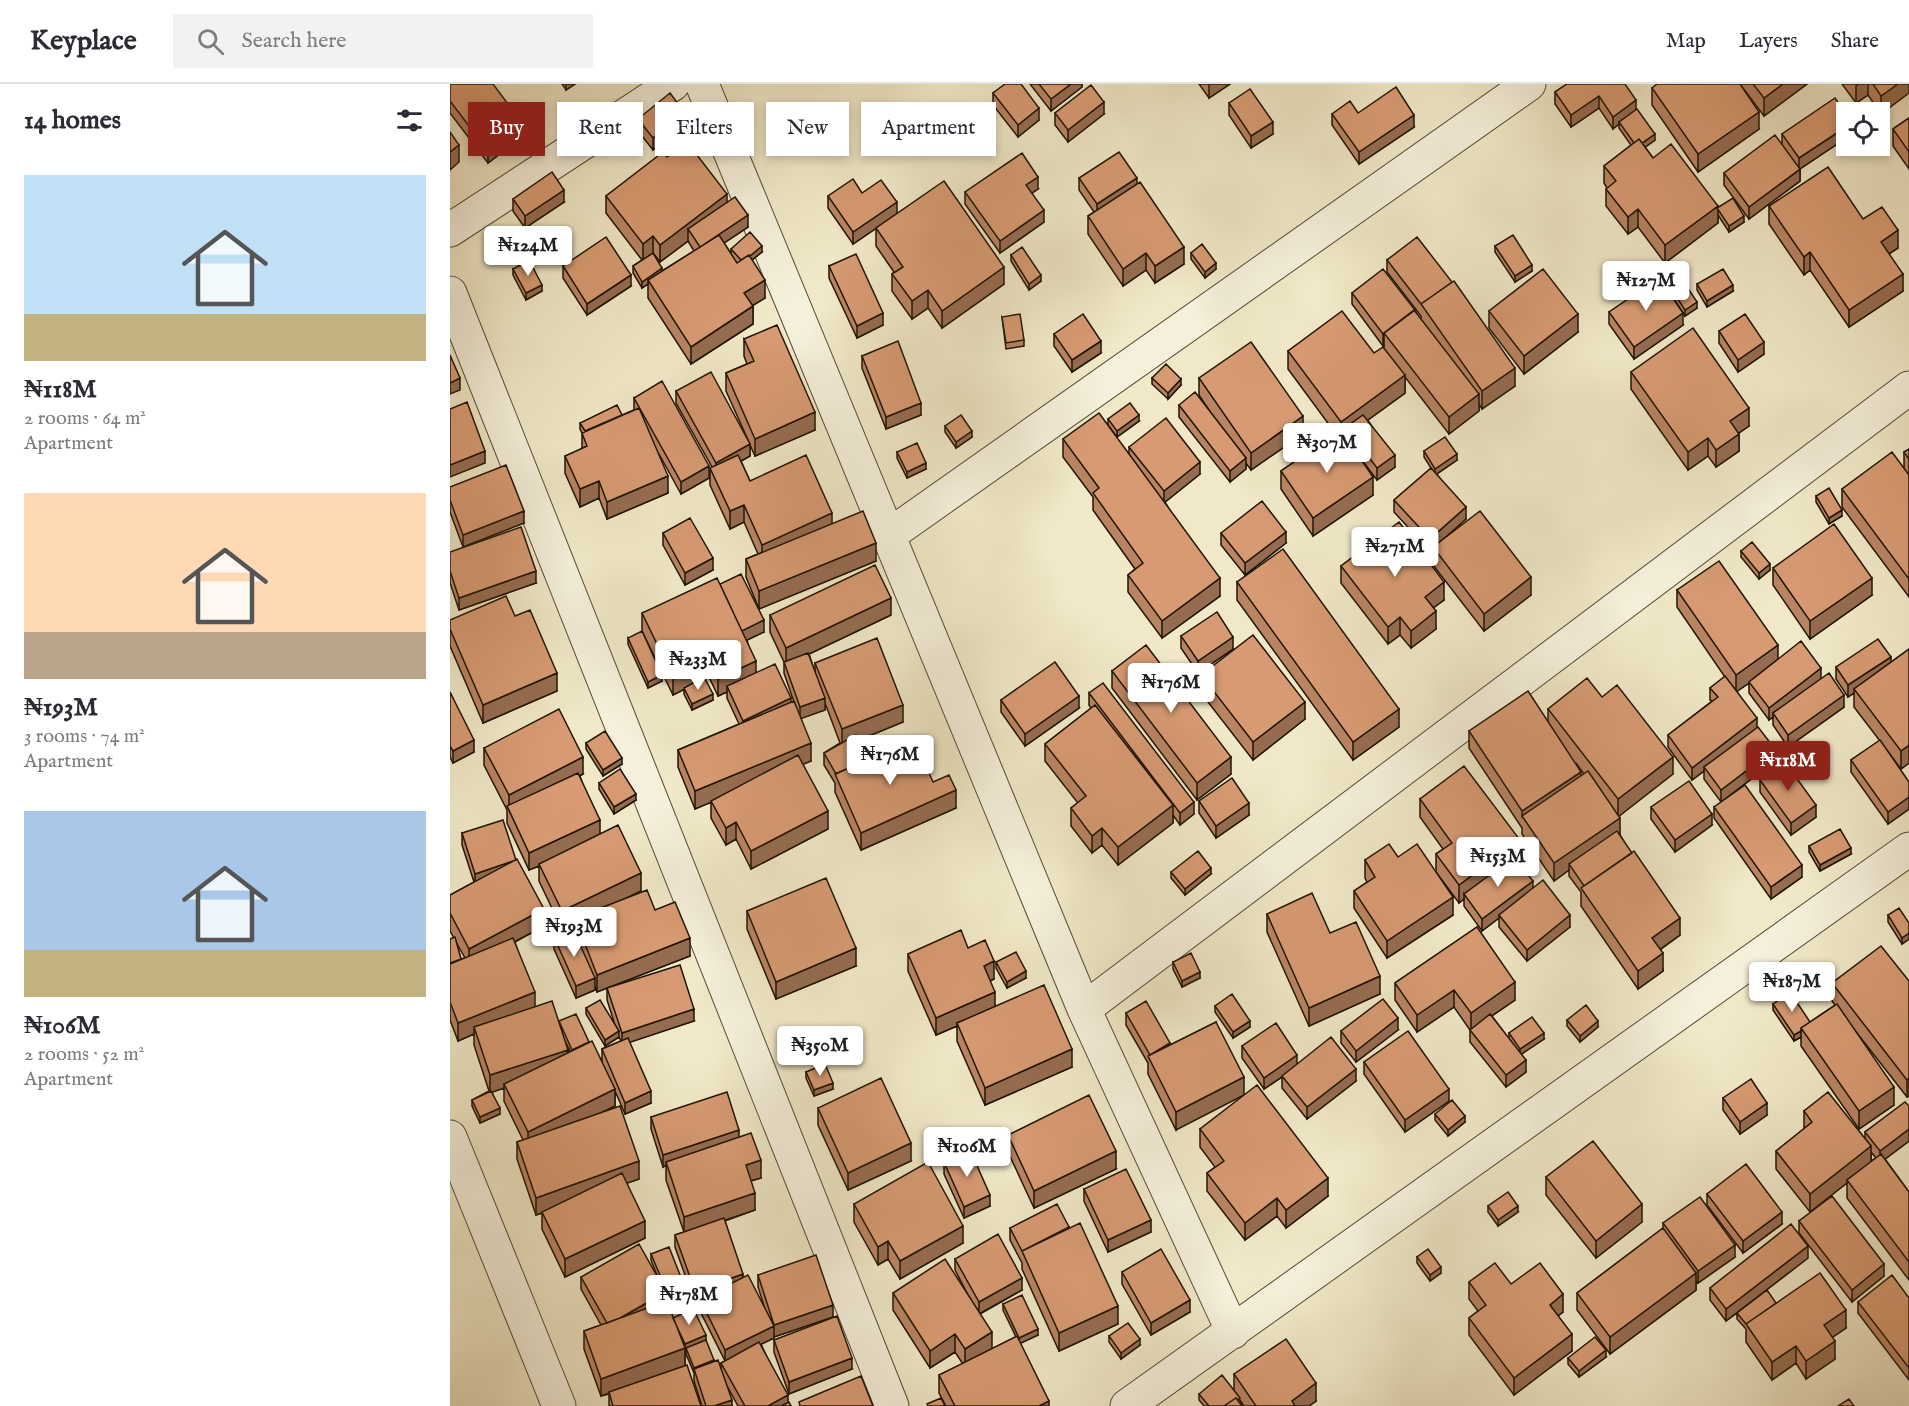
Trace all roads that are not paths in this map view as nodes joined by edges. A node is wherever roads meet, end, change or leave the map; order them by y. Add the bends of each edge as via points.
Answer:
1 (673, 84) edge
2 (702, 84) edge
3 (1529, 84) edge
4 (450, 230) edge
5 (450, 293) edge
6 (1909, 388) edge
7 (888, 536) junction
8 (1909, 849) edge
9 (1084, 1009) junction
10 (450, 1137) edge
11 (1233, 1332) junction
12 (559, 1406) edge
13 (892, 1406) edge
14 (1127, 1406) edge

1 - 4 street
2 - 7 street
3 - 7 street
5 - 13 street
6 - 9 street
7 - 9 street
8 - 11 street
9 - 11 street
10 - 12 street
11 - 14 street

